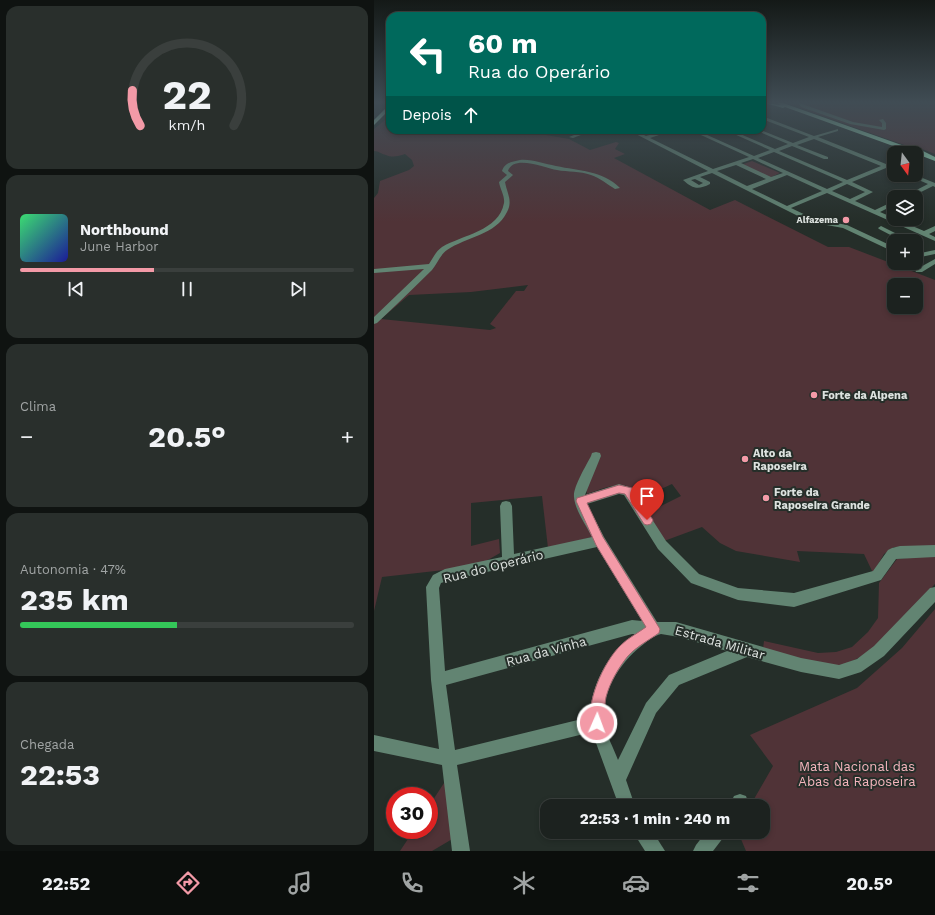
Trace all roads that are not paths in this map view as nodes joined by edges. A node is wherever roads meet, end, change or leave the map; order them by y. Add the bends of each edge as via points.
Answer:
1 (655, 143) edge
2 (720, 143) edge
3 (758, 143) edge
4 (790, 143) edge
5 (798, 143) edge
6 (827, 143) edge
7 (793, 144) junction
8 (775, 150) junction
9 (847, 150) junction
10 (840, 153) dead end
11 (833, 155) dead end
12 (923, 157) edge
13 (753, 158) junction
14 (826, 158) junction
15 (935, 161) edge
16 (736, 163) junction
17 (808, 165) junction
18 (886, 166) joint
19 (712, 171) junction
20 (787, 173) junction
21 (695, 177) dead end
22 (771, 179) junction
23 (923, 180) edge
24 (848, 182) junction
25 (934, 185) edge
26 (618, 188) dead end
27 (746, 189) junction
28 (922, 190) edge
29 (828, 191) junction
30 (850, 201) junction
31 (887, 206) edge
32 (787, 208) junction
33 (875, 212) junction
34 (881, 228) dead end
35 (935, 228) edge
36 (893, 234) edge
37 (924, 234) junction
38 (935, 239) edge
39 (887, 247) edge
40 (935, 252) edge
41 (925, 254) joint
42 (935, 260) edge
43 (431, 266) junction
44 (923, 268) edge
45 (374, 271) edge
46 (374, 321) edge
47 (596, 456) dead end
48 (581, 501) junction
49 (506, 506) dead end
50 (600, 541) junction
51 (935, 551) edge
52 (508, 561) junction
53 (935, 593) edge
54 (654, 629) junction
55 (746, 650) junction
56 (438, 680) junction
57 (597, 723) junction
58 (374, 742) edge
59 (449, 759) junction
60 (618, 779) junction
61 (625, 799) edge
62 (647, 839) edge
63 (711, 839) edge
64 (461, 851) edge
65 (656, 851) edge
66 (702, 851) edge

1 - 19 street
2 - 13 street
3 - 8 street
4 - 7 street
5 - 7 street
6 - 9 street
7 - 8 street
7 - 14 street
8 - 13 street
8 - 17 street
9 - 10 street
9 - 18 street
11 - 14 street
12 - 15 main road
13 - 16 street
13 - 20 street
14 - 17 street
16 - 19 street
16 - 22 street
17 - 24 street
18 - 24 street
19 - 21 street
19 - 27 street
20 - 22 street
20 - 29 street
22 - 27 street
23 - 25 street
24 - 29 street
24 - 30 street via 870,192
25 - 28 street
26 - 43 street via 585,171 556,168 534,161 510,164 504,170 510,175 502,182 507,203 501,215 488,228 444,250
27 - 32 street
29 - 30 street
29 - 32 street
30 - 33 street
31 - 33 street
32 - 39 street via 816,222 845,226
33 - 37 street
34 - 36 street
35 - 37 street
37 - 38 street
40 - 41 street
41 - 42 street
42 - 44 street
43 - 45 street
43 - 46 street
47 - 48 street via 581,488
48 - 50 street
48 - 51 street via 619,489 628,491 662,545 695,579 738,594 794,600 877,576 892,554
49 - 52 street
50 - 52 street, Rua do Operário
50 - 54 street
52 - 56 street, Rua do Operário via 445,575 437,579 432,587
53 - 55 street, Estrada Militar via 879,651 861,665 839,672
54 - 55 street, Estrada Militar via 666,627
54 - 56 street, Rua da Vinha via 632,628
54 - 57 street via 625,650 609,674 602,686
55 - 60 street via 674,680 651,708
56 - 59 street, Rua do Operário
57 - 59 street
57 - 60 street
58 - 59 street
59 - 64 street, Rua do Operário
60 - 61 street
62 - 65 street
63 - 66 street

